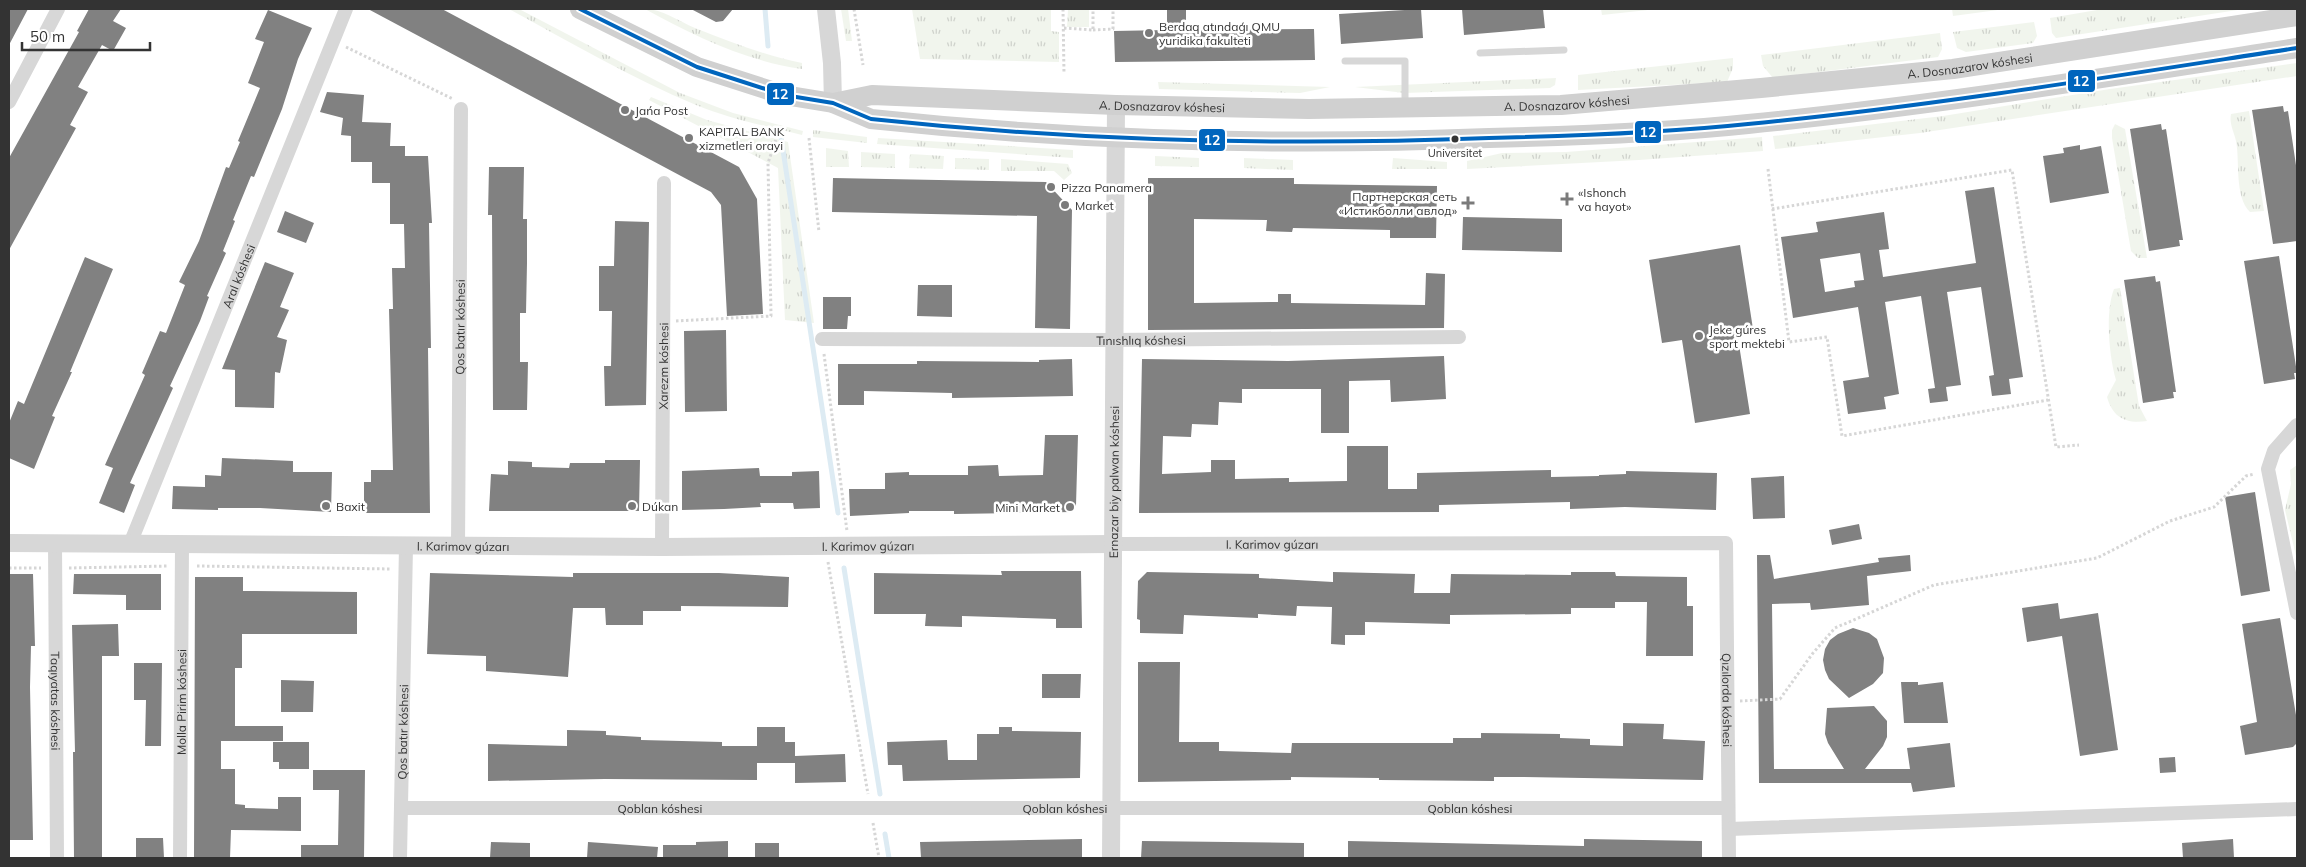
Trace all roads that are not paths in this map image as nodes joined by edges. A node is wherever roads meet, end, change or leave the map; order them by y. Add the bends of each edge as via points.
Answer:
1 (58, 9) edge
2 (346, 9) edge
3 (580, 9) edge
4 (826, 9) edge
5 (2297, 16) edge
6 (2297, 48) edge
7 (1564, 50) dead end
8 (1480, 53) dead end
9 (1345, 61) dead end
10 (9, 102) edge
11 (833, 103) junction
12 (1116, 105) junction
13 (1404, 108) junction
14 (461, 109) road end
15 (1116, 139) junction
16 (664, 183) dead end
17 (1459, 337) dead end
18 (822, 339) road end
19 (1113, 340) junction
20 (2297, 425) edge
21 (55, 542) junction
22 (9, 543) edge
23 (1726, 543) joint
24 (130, 544) junction
25 (182, 544) junction
26 (1112, 544) junction
27 (406, 546) junction
28 (458, 546) junction
29 (662, 547) junction
30 (2297, 608) edge
31 (401, 808) junction
32 (1728, 808) junction
33 (1110, 809) junction
34 (2297, 809) edge
35 (1729, 829) junction
36 (57, 858) edge
37 (180, 858) edge
38 (400, 858) edge
39 (1111, 858) edge
40 (1729, 858) edge

1 - 10 street
2 - 24 street, Aral kóshesi
3 - 11 main road, A. Dosnazarov kóshesi via 697,67 784,95
4 - 11 street
5 - 13 main road, A. Dosnazarov kóshesi via 1953,69 1561,105
6 - 15 main road, A. Dosnazarov kóshesi via 1956,99 1749,124 1401,142
7 - 8 lane
9 - 13 lane via 1404,61
11 - 12 main road, A. Dosnazarov kóshesi via 872,95
11 - 15 main road, A. Dosnazarov kóshesi via 871,119
12 - 13 main road, A. Dosnazarov kóshesi
12 - 15 street, Ernazar biy palwan kóshesi
14 - 28 street, Qos batır kóshesi
15 - 19 street, Ernazar biy palwan kóshesi
16 - 29 street, Xarezm kóshesi
17 - 19 street, Tınıshlıq kóshesi
18 - 19 street, Tınıshlıq kóshesi
19 - 26 street, Ernazar biy palwan kóshesi
20 - 30 street via 2274,451 2268,469
21 - 22 street, I. Karimov gúzarı
21 - 24 street, I. Karimov gúzarı
21 - 36 street, Taqıyatas kóshesi
23 - 26 street, I. Karimov gúzarı
23 - 32 street, Qızılorda kóshesi
24 - 25 street, I. Karimov gúzarı
25 - 27 street, I. Karimov gúzarı
25 - 37 street, Molla Pirim kóshesi
26 - 29 street, I. Karimov gúzarı
26 - 33 street, Ernazar biy palwan kóshesi
27 - 28 street, I. Karimov gúzarı
27 - 31 street, Qos batır kóshesi
28 - 29 street, I. Karimov gúzarı
31 - 33 street, Qoblan kóshesi
31 - 38 street, Qos batır kóshesi
32 - 33 street, Qoblan kóshesi
32 - 35 street, Qızılorda kóshesi
33 - 39 street, Ernazar biy palwan kóshesi
34 - 35 street
35 - 40 street, Qızılorda kóshesi

